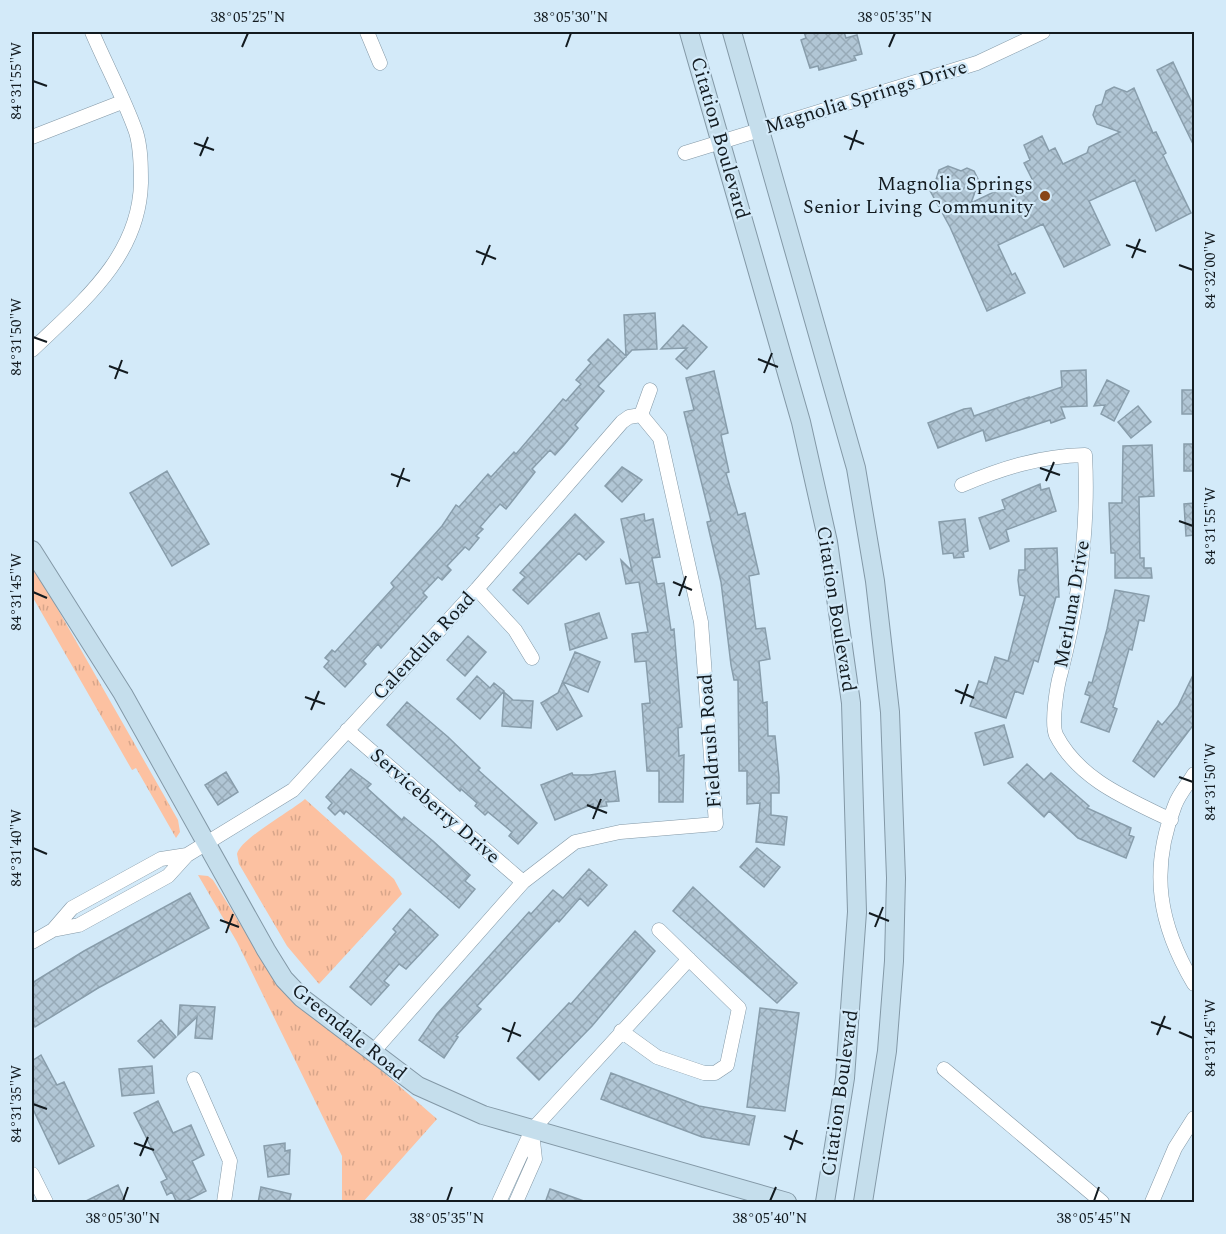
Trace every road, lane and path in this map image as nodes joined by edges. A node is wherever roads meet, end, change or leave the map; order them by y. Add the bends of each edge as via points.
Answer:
1 (92, 32) edge
2 (367, 32) edge
3 (689, 32) edge
4 (732, 32) edge
5 (1043, 32) edge
6 (380, 63) dead end
7 (122, 102) junction
8 (760, 130) junction
9 (32, 137) edge
10 (721, 142) junction
11 (685, 153) dead end
12 (32, 350) edge
13 (650, 390) dead end
14 (641, 415) junction
15 (962, 485) dead end
16 (32, 550) edge
17 (477, 590) junction
18 (532, 658) dead end
19 (347, 730) junction
20 (1194, 774) edge
21 (1171, 820) junction
22 (208, 843) junction
23 (523, 882) junction
24 (659, 930) dead end
25 (32, 942) edge
26 (690, 959) junction
27 (1194, 984) edge
28 (621, 1031) junction
29 (372, 1053) junction
30 (944, 1069) dead end
31 (194, 1079) dead end
32 (1194, 1118) edge
33 (532, 1130) junction
34 (33, 1180) edge
35 (46, 1203) edge
36 (224, 1203) edge
37 (499, 1203) edge
38 (516, 1203) edge
39 (787, 1203) edge
40 (825, 1203) edge
41 (863, 1203) edge
42 (1102, 1203) edge
43 (1152, 1203) edge

1 - 7 street
2 - 6 street
3 - 10 main road, Citation Boulevard
4 - 8 main road, Citation Boulevard
5 - 8 street, Magnolia Springs Drive via 977,63
7 - 9 street
7 - 12 street via 136,134 141,166 140,198 130,237 114,267
8 - 10 street, Magnolia Springs Drive
8 - 41 main road, Citation Boulevard via 856,468 875,581 890,712 896,878 894,961 886,1051
10 - 11 street, Magnolia Springs Drive
10 - 40 main road, Citation Boulevard via 801,422 828,542 851,703 857,912 845,1078
13 - 14 street
14 - 17 street, Calendula Road via 622,422
14 - 23 street, Fieldrush Road via 660,438 701,622 716,824 621,832 575,842
15 - 21 street, Merluna Drive via 1027,461 1085,455 1087,487 1079,585 1057,686 1055,732 1073,760 1102,785
16 - 22 main road, Greendale Road via 123,694
17 - 18 street via 515,630
17 - 19 street, Calendula Road
19 - 22 street, Calendula Road via 292,790
19 - 23 street, Serviceberry Drive
20 - 21 street via 1175,804
21 - 27 street via 1163,847 1160,890 1167,932
22 - 25 street, Calendula Road via 186,855 161,859 72,908 53,930
22 - 29 main road, Greendale Road via 284,979
23 - 29 street, Fieldrush Road
24 - 26 street
26 - 28 street
26 - 28 street via 739,1008 727,1065 715,1073 704,1073 657,1057
28 - 33 street
29 - 33 main road, Greendale Road via 418,1086 483,1115
30 - 42 street
31 - 36 street via 230,1161
32 - 43 street
33 - 37 street
33 - 38 street via 535,1159
33 - 39 main road, Greendale Road
34 - 35 street

